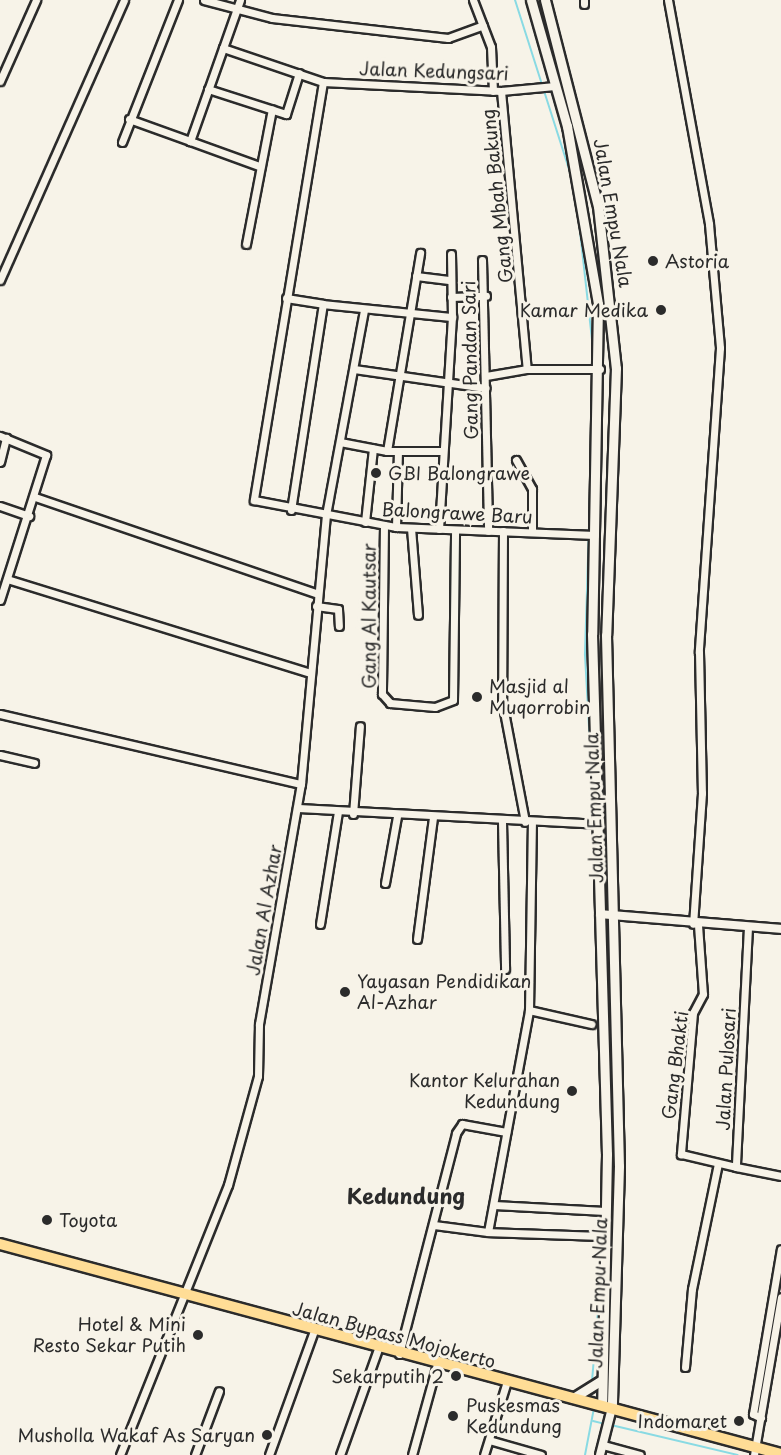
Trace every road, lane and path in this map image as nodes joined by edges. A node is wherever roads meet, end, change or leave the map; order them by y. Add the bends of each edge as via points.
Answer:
1 (36, 0) edge
2 (124, 0) edge
3 (178, 0) edge
4 (204, 0) edge
5 (240, 0) edge
6 (472, 0) edge
7 (531, 0) edge
8 (544, 0) edge
9 (668, 0) edge
10 (236, 10) junction
11 (483, 25) junction
12 (223, 48) junction
13 (298, 73) junction
14 (0, 81) edge
15 (323, 82) junction
16 (549, 87) junction
17 (208, 89) junction
18 (492, 91) junction
19 (501, 91) junction
20 (272, 109) junction
21 (129, 119) junction
22 (579, 122) junction
23 (567, 126) junction
24 (190, 141) junction
25 (122, 142) dead end
26 (259, 166) junction
27 (246, 244) dead end
28 (420, 253) dead end
29 (451, 254) dead end
30 (482, 260) dead end
31 (416, 276) junction
32 (0, 280) edge
33 (451, 280) junction
34 (486, 296) junction
35 (452, 297) junction
36 (286, 298) junction
37 (322, 304) junction
38 (364, 310) junction
39 (411, 315) junction
40 (452, 317) junction
41 (354, 369) junction
42 (527, 369) junction
43 (596, 369) junction
44 (486, 376) junction
45 (400, 378) junction
46 (446, 385) junction
47 (486, 388) junction
48 (3, 437) edge
49 (340, 442) junction
50 (373, 448) junction
51 (387, 451) junction
52 (398, 451) junction
53 (440, 451) junction
54 (516, 460) dead end
55 (0, 462) edge
56 (35, 497) junction
57 (0, 506) edge
58 (291, 510) junction
59 (326, 515) junction
60 (29, 516) junction
61 (365, 522) junction
62 (384, 525) junction
63 (396, 527) junction
64 (411, 528) junction
65 (439, 529) junction
66 (455, 530) junction
67 (488, 531) junction
68 (503, 531) junction
69 (532, 532) junction
70 (591, 535) junction
71 (7, 579) junction
72 (318, 594) junction
73 (0, 600) edge
74 (316, 606) junction
75 (418, 615) dead end
76 (339, 627) dead end
77 (310, 673) junction
78 (0, 714) edge
79 (360, 726) dead end
80 (0, 755) edge
81 (34, 763) dead end
82 (301, 784) junction
83 (297, 808) junction
84 (338, 813) junction
85 (353, 814) junction
86 (397, 816) junction
87 (433, 817) junction
88 (502, 821) junction
89 (529, 823) junction
90 (594, 824) junction
91 (385, 883) dead end
92 (600, 914) junction
93 (614, 915) junction
94 (320, 924) dead end
95 (695, 925) junction
96 (748, 927) junction
97 (781, 929) edge
98 (417, 939) dead end
99 (505, 969) dead end
100 (529, 1010) junction
101 (591, 1024) dead end
102 (506, 1132) junction
103 (607, 1154) junction
104 (619, 1154) junction
105 (718, 1164) junction
106 (736, 1167) junction
107 (607, 1173) junction
108 (619, 1173) junction
109 (781, 1176) edge
110 (495, 1205) junction
111 (600, 1211) junction
112 (434, 1225) junction
113 (488, 1232) junction
114 (601, 1235) junction
115 (0, 1244) edge
116 (781, 1249) edge
117 (781, 1296) edge
118 (186, 1298) junction
119 (774, 1314) junction
120 (314, 1331) junction
121 (378, 1348) junction
122 (399, 1354) junction
123 (438, 1364) junction
124 (685, 1367) dead end
125 (507, 1382) junction
126 (600, 1382) junction
127 (219, 1391) dead end
128 (598, 1402) junction
129 (489, 1440) junction
130 (603, 1444) junction
131 (755, 1451) edge
132 (781, 1454) edge
133 (120, 1455) edge
134 (195, 1455) edge
135 (269, 1455) edge
136 (340, 1455) edge
137 (412, 1455) edge
138 (484, 1455) edge
139 (541, 1455) edge
140 (600, 1455) edge
141 (640, 1455) edge

1 - 14 street
2 - 32 street
3 - 21 street
4 - 10 street
5 - 10 street
6 - 11 street
7 - 16 main road, Jalan Empu Nala
8 - 22 main road, Jalan Empu Nala
9 - 95 street via 710,234 720,348 699,652 702,793
10 - 11 street via 448,38
10 - 12 street
11 - 18 street via 491,47
12 - 13 street, Jalan Kedungsari
12 - 17 street
13 - 15 street, Jalan Kedungsari
13 - 20 street via 286,114
15 - 18 street, Jalan Kedungsari
15 - 36 street
16 - 19 street, Jalan Kedungsari
16 - 23 main road, Jalan Empu Nala
17 - 20 street
17 - 24 street
18 - 19 street, Jalan Kedungsari
19 - 42 street, Gang Mbah Bakung
20 - 26 street
21 - 24 street
21 - 25 street
22 - 23 main road
22 - 93 main road, Jalan Empu Nala via 598,206 616,368 606,668
23 - 43 main road, Jalan Empu Nala via 592,264
24 - 26 street
26 - 27 street
28 - 31 street
29 - 33 street
30 - 34 street, Gang Pandan Sari
31 - 33 street
31 - 39 street
33 - 35 street
34 - 35 street
34 - 44 street, Gang Pandan Sari
35 - 40 street
36 - 37 street
36 - 58 street, Balongrawe Baru via 252,495 261,504
37 - 38 street
37 - 58 street
38 - 39 street
38 - 41 street, Jalan Al Azhar
39 - 40 street
39 - 45 street
40 - 46 street
41 - 45 street
41 - 49 street, Jalan Al Azhar
42 - 43 street
42 - 44 street
43 - 70 main road, Jalan Empu Nala
44 - 47 street, Gang Pandan Sari
45 - 46 street
45 - 51 street
46 - 47 street
46 - 53 street
47 - 67 street, Gang Pandan Sari
48 - 55 street
48 - 56 street via 45,453
49 - 50 street
49 - 59 street, Jalan Al Azhar
50 - 51 street
50 - 61 street
51 - 52 street
52 - 53 street
52 - 63 street
53 - 65 street
54 - 69 street via 532,489
56 - 60 street
56 - 72 street
57 - 60 street
58 - 59 street, Balongrawe Baru
59 - 61 street, Balongrawe Baru
59 - 72 street, Jalan Al Azhar
60 - 71 street
61 - 62 street, Balongrawe Baru
62 - 63 street, Balongrawe Baru
62 - 66 street, Gang Al Kautsar via 381,688 390,703 437,707 453,702
63 - 64 street, Balongrawe Baru
64 - 65 street, Balongrawe Baru
64 - 75 street
65 - 66 street, Balongrawe Baru
66 - 67 street, Balongrawe Baru
67 - 68 street, Balongrawe Baru
68 - 69 street, Balongrawe Baru
68 - 89 street via 504,726
69 - 70 street, Balongrawe Baru
70 - 90 main road, Jalan Empu Nala
71 - 73 street
71 - 77 street
72 - 74 street, Jalan Al Azhar
74 - 76 street via 338,609
74 - 77 street, Jalan Al Azhar
77 - 82 street, Jalan Al Azhar
78 - 82 street
79 - 85 street
80 - 81 street
82 - 83 street, Jalan Al Azhar
83 - 84 street
83 - 118 street, Jalan Al Azhar via 260,1024 258,1076 234,1166
84 - 85 street
84 - 94 street
85 - 86 street
86 - 87 street
86 - 91 street
87 - 88 street
87 - 98 street
88 - 89 street
88 - 99 street
89 - 90 street
89 - 100 street
90 - 92 main road, Jalan Empu Nala
92 - 93 street
92 - 103 main road, Jalan Empu Nala
93 - 95 street
93 - 104 main road, Jalan Empu Nala
95 - 96 street
95 - 105 street, Gang Bhakti via 703,993 693,1010 681,1154
96 - 97 street
96 - 106 street, Jalan Pulosari
100 - 101 street
100 - 102 street
102 - 110 street
102 - 112 street via 462,1124
103 - 104 main road
103 - 107 main road, Jalan Empu Nala
104 - 108 main road, Jalan Empu Nala
105 - 106 street, Gang Bhakti
105 - 124 street via 692,1289
106 - 109 street
107 - 108 main road
107 - 111 main road, Jalan Empu Nala
108 - 128 main road, Jalan Empu Nala
110 - 111 street
110 - 113 street
111 - 114 main road, Jalan Empu Nala
112 - 113 street
112 - 122 street
113 - 114 street
114 - 126 main road, Jalan Empu Nala
115 - 118 highway, Jalan Bypass Mojokerto
116 - 119 street
117 - 119 street
118 - 120 highway, Jalan Bypass Mojokerto
118 - 133 street, Jalan Al Azhar
119 - 131 street
120 - 121 highway, Jalan Bypass Mojokerto
120 - 135 street
121 - 122 highway, Jalan Bypass Mojokerto
121 - 136 street
122 - 123 highway, Jalan Bypass Mojokerto
123 - 125 highway, Jalan Bypass Mojokerto
123 - 137 street
125 - 128 highway, Jalan Bypass Mojokerto
125 - 129 street
126 - 128 main road, Jalan Empu Nala
126 - 128 main road
127 - 134 street
128 - 130 street via 607,1423
128 - 131 highway, Jalan Bypass Mojokerto
129 - 138 street
129 - 139 street
130 - 140 street
130 - 141 street
131 - 132 highway, Jalan Bypass Mojokerto

